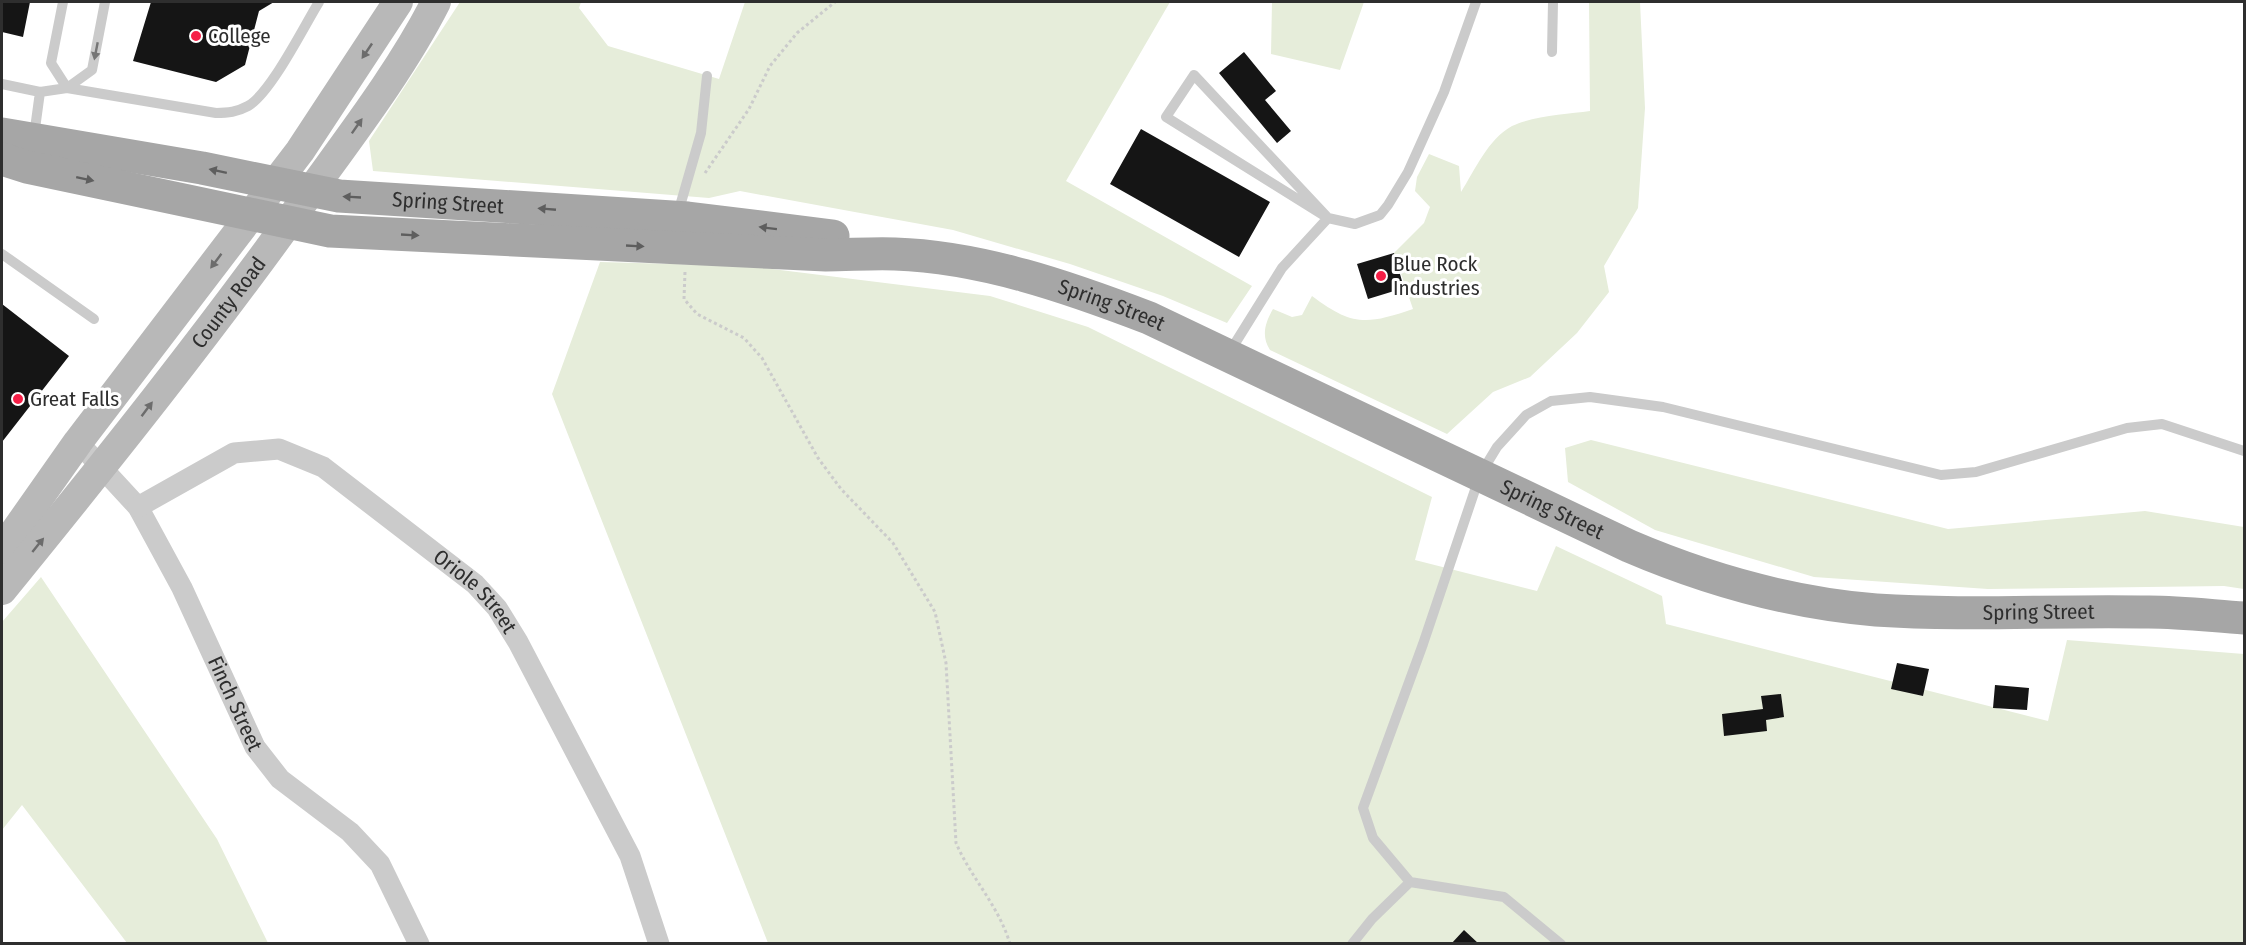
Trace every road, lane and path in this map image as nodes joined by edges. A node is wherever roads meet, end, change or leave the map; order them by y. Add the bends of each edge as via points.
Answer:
1 (63, 2) edge
2 (105, 2) edge
3 (319, 2) edge
4 (398, 2) edge
5 (436, 2) edge
6 (835, 2) edge
7 (1476, 2) edge
8 (1553, 2) edge
9 (1552, 52) dead end
10 (707, 76) dead end
11 (2, 84) edge
12 (67, 88) junction
13 (40, 92) junction
14 (2, 134) edge
15 (25, 154) edge
16 (704, 175) dead end
17 (276, 183) junction
18 (311, 191) junction
19 (252, 214) junction
20 (677, 217) junction
21 (1328, 218) junction
22 (289, 222) junction
23 (687, 249) junction
24 (2, 254) edge
25 (896, 254) junction
26 (94, 319) dead end
27 (1228, 354) junction
28 (78, 442) junction
29 (2244, 451) edge
30 (101, 467) junction
31 (1480, 475) junction
32 (138, 507) junction
33 (2, 550) edge
34 (2, 590) edge
35 (2244, 618) edge
36 (1410, 882) junction
37 (419, 944) edge
38 (659, 944) edge
39 (1010, 944) edge
40 (1352, 944) edge
41 (1561, 944) edge

1 - 12 lane via 51,63
2 -> 12 lane via 92,70
3 - 12 lane via 272,80 250,105 234,113
4 -> 17 main road, County Road
18 -> 5 main road, County Road via 366,114
6 - 16 path via 797,33 770,66 749,109
7 - 21 lane via 1444,92 1408,172 1388,205 1380,215 1355,224
8 - 9 lane
10 - 20 lane via 701,133
11 - 13 lane
12 - 13 lane
13 - 15 lane
14 - 15 main road, Spring Street
17 -> 15 main road, Spring Street
15 -> 19 main road, Spring Street
17 - 18 main road, Spring Street
17 - 19 main road, County Road
20 -> 18 main road, Spring Street via 339,196
18 - 22 main road, County Road
19 - 22 main road, Spring Street
19 -> 28 main road, County Road
25 -> 20 main road, Spring Street via 826,234
21 - 21 lane via 1305,193 1194,75 1166,117
21 - 27 lane via 1282,268
22 -> 23 main road, Spring Street via 330,231
30 -> 22 main road, County Road
23 - 25 main road, Spring Street
23 - 39 path via 684,299 697,314 744,338 762,358 818,458 841,489 893,543 935,612 946,663 956,843 999,915
24 - 26 lane
25 - 27 main road, Spring Street via 945,259 1022,275 1086,294
27 - 31 main road, Spring Street
28 - 30 street, Finch Street
28 - 33 main road, County Road
29 - 31 lane via 2162,424 2127,428 1976,472 1941,475 1663,406 1590,397 1551,401 1526,415 1497,447
30 - 32 street, Finch Street
34 -> 30 main road, County Road
31 - 35 main road, Spring Street via 1672,564 1832,604 1922,612 2151,612
31 - 36 lane via 1363,808 1373,838
32 - 37 street, Finch Street via 187,599 255,747 280,779 351,832 380,864
32 - 38 street, Oriole Street via 234,453 279,449 323,467 475,584 497,608 518,642 630,856
36 - 40 lane
36 - 41 lane via 1504,897

